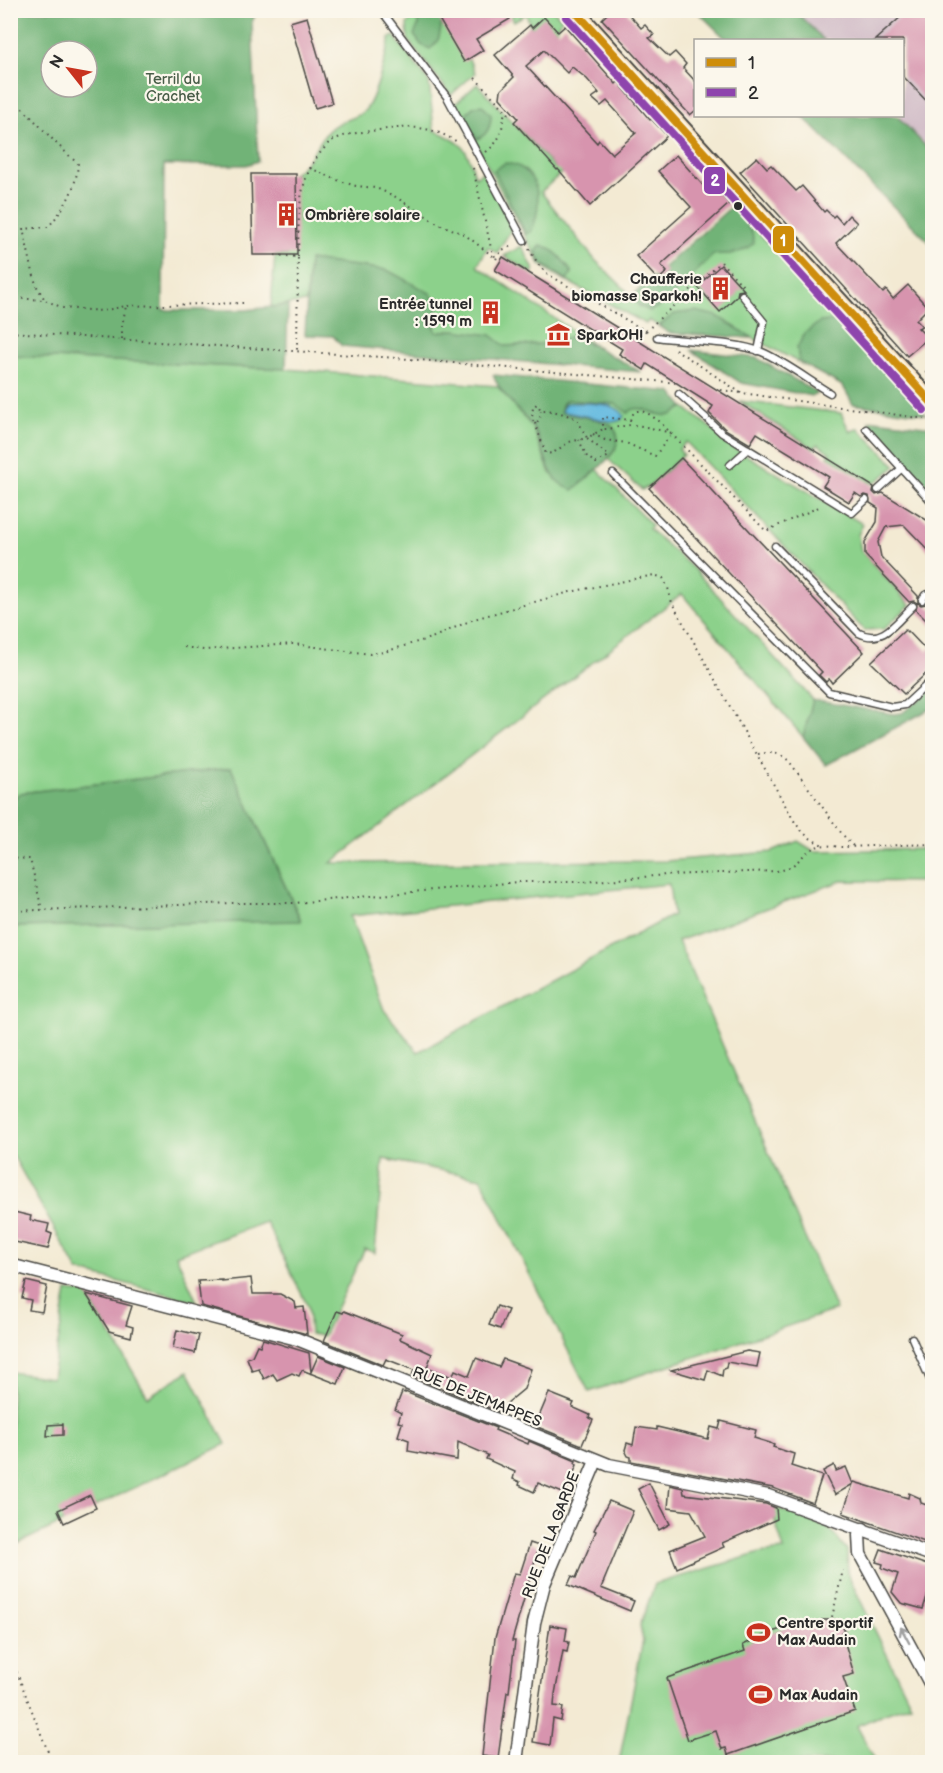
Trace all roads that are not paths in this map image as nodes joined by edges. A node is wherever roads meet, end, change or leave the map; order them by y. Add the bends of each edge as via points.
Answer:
1 (381, 10) edge
2 (574, 10) edge
3 (524, 241) road end
4 (742, 296) dead end
5 (657, 337) road end
6 (758, 351) junction
7 (830, 393) dead end
8 (679, 394) dead end
9 (933, 403) edge
10 (866, 429) dead end
11 (748, 449) junction
12 (730, 465) dead end
13 (902, 468) junction
14 (613, 474) dead end
15 (878, 490) dead end
16 (866, 500) dead end
17 (933, 502) edge
18 (775, 546) dead end
19 (933, 593) edge
20 (922, 600) dead end
21 (913, 606) dead end
22 (933, 680) edge
23 (10, 1265) edge
24 (912, 1338) dead end
25 (933, 1384) edge
26 (596, 1461) junction
27 (862, 1529) junction
28 (933, 1554) edge
29 (933, 1687) edge
30 (516, 1762) edge

1 - 3 lane via 447,97
2 - 9 main road
4 - 6 lane via 764,322
5 - 6 lane
6 - 7 lane
8 - 11 lane via 722,433
10 - 13 lane
11 - 12 lane
11 - 16 lane via 852,513
13 - 15 lane
13 - 17 lane
14 - 22 lane via 829,692 899,707
18 - 21 lane via 868,638 881,636
19 - 20 lane
23 - 26 street, RUE DE JEMAPPES via 297,1339
24 - 25 lane
26 - 27 street, RUE DE JEMAPPES via 768,1496
26 - 30 street, RUE DE LA GARDE via 544,1584 534,1623
27 - 28 street, RUE DE JEMAPPES
29 -> 27 street via 860,1554

